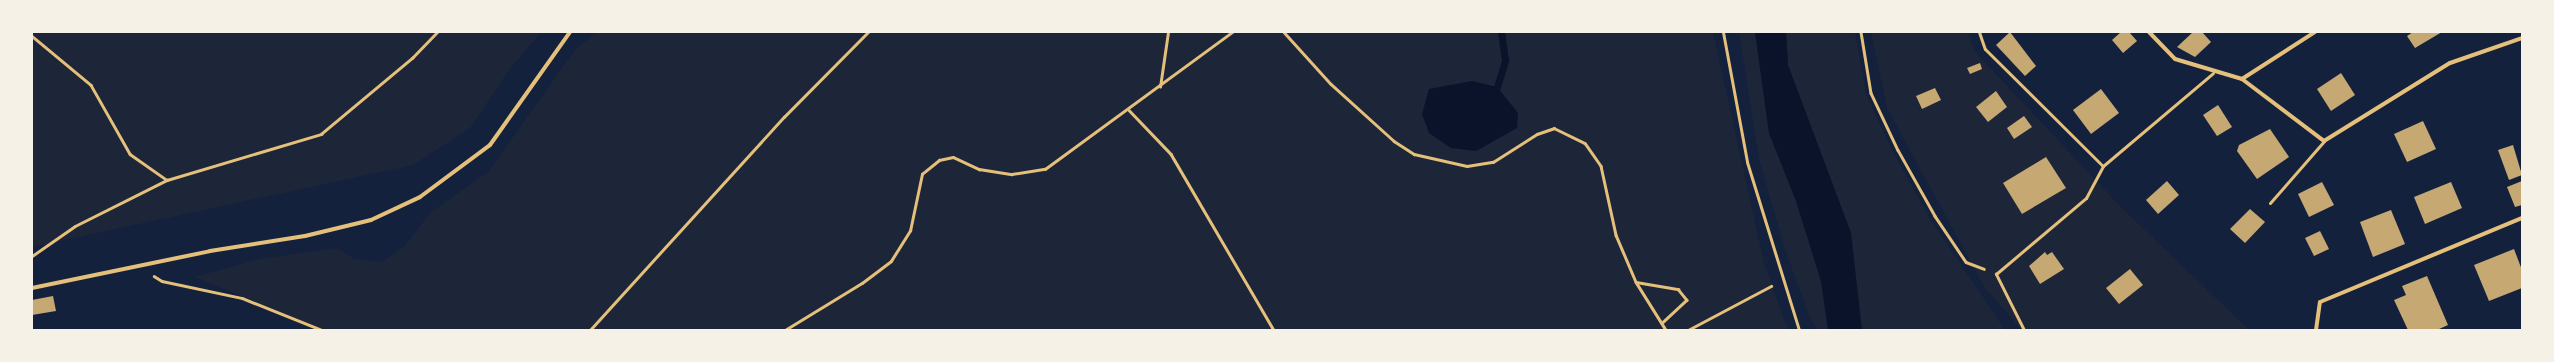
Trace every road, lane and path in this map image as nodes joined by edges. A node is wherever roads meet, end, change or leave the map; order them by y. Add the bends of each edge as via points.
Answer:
1 (32, 32) edge
2 (437, 32) edge
3 (570, 32) edge
4 (868, 32) edge
5 (1168, 32) edge
6 (1232, 32) edge
7 (1284, 32) edge
8 (1724, 32) edge
9 (1860, 32) edge
10 (1979, 32) edge
11 (2149, 32) edge
12 (2315, 32) edge
13 (33, 37) edge
14 (2522, 38) edge
15 (2213, 73) junction
16 (2242, 79) junction
17 (1160, 87) junction
18 (1129, 110) junction
19 (2324, 140) junction
20 (2103, 166) junction
21 (167, 180) junction
22 (2270, 203) dead end
23 (2522, 218) edge
24 (32, 256) edge
25 (139, 266) junction
26 (1996, 274) junction
27 (1782, 280) junction
28 (1636, 282) junction
29 (32, 288) edge
30 (1662, 323) junction
31 (322, 330) edge
32 (590, 330) edge
33 (785, 330) edge
34 (1274, 330) edge
35 (1666, 330) edge
36 (1688, 330) edge
37 (1799, 330) edge
38 (2024, 330) edge
39 (2316, 330) edge

1 - 13 path
2 - 21 path via 412,58 321,134
3 - 25 street via 490,145 420,197 371,220 305,236
4 - 32 path via 784,117
5 - 17 path
6 - 17 path
7 - 28 path via 1331,84 1394,141 1414,154 1467,166 1493,162 1537,134 1554,128 1585,143 1601,166 1616,235
8 - 27 lane via 1747,162
9 - 26 path via 1871,93 1931,210 1966,262
10 - 20 lane via 1985,48
11 - 15 street via 2175,59
12 - 16 street
13 - 21 path via 91,85 130,154
14 - 19 street via 2450,63
15 - 16 street
15 - 20 lane
16 - 19 street
17 - 18 path
18 - 33 path via 1045,169 1012,174 979,169 953,157 939,160 922,174 910,231 891,261 862,283
18 - 34 path via 1171,154
19 - 22 lane
20 - 26 lane via 2086,198
21 - 24 path via 76,226
23 - 39 street via 2320,302
25 - 29 street
25 - 31 path via 162,281 242,298
26 - 38 lane
27 - 36 path
27 - 37 lane
28 - 30 path
28 - 30 path via 1678,289 1687,300
30 - 35 path

